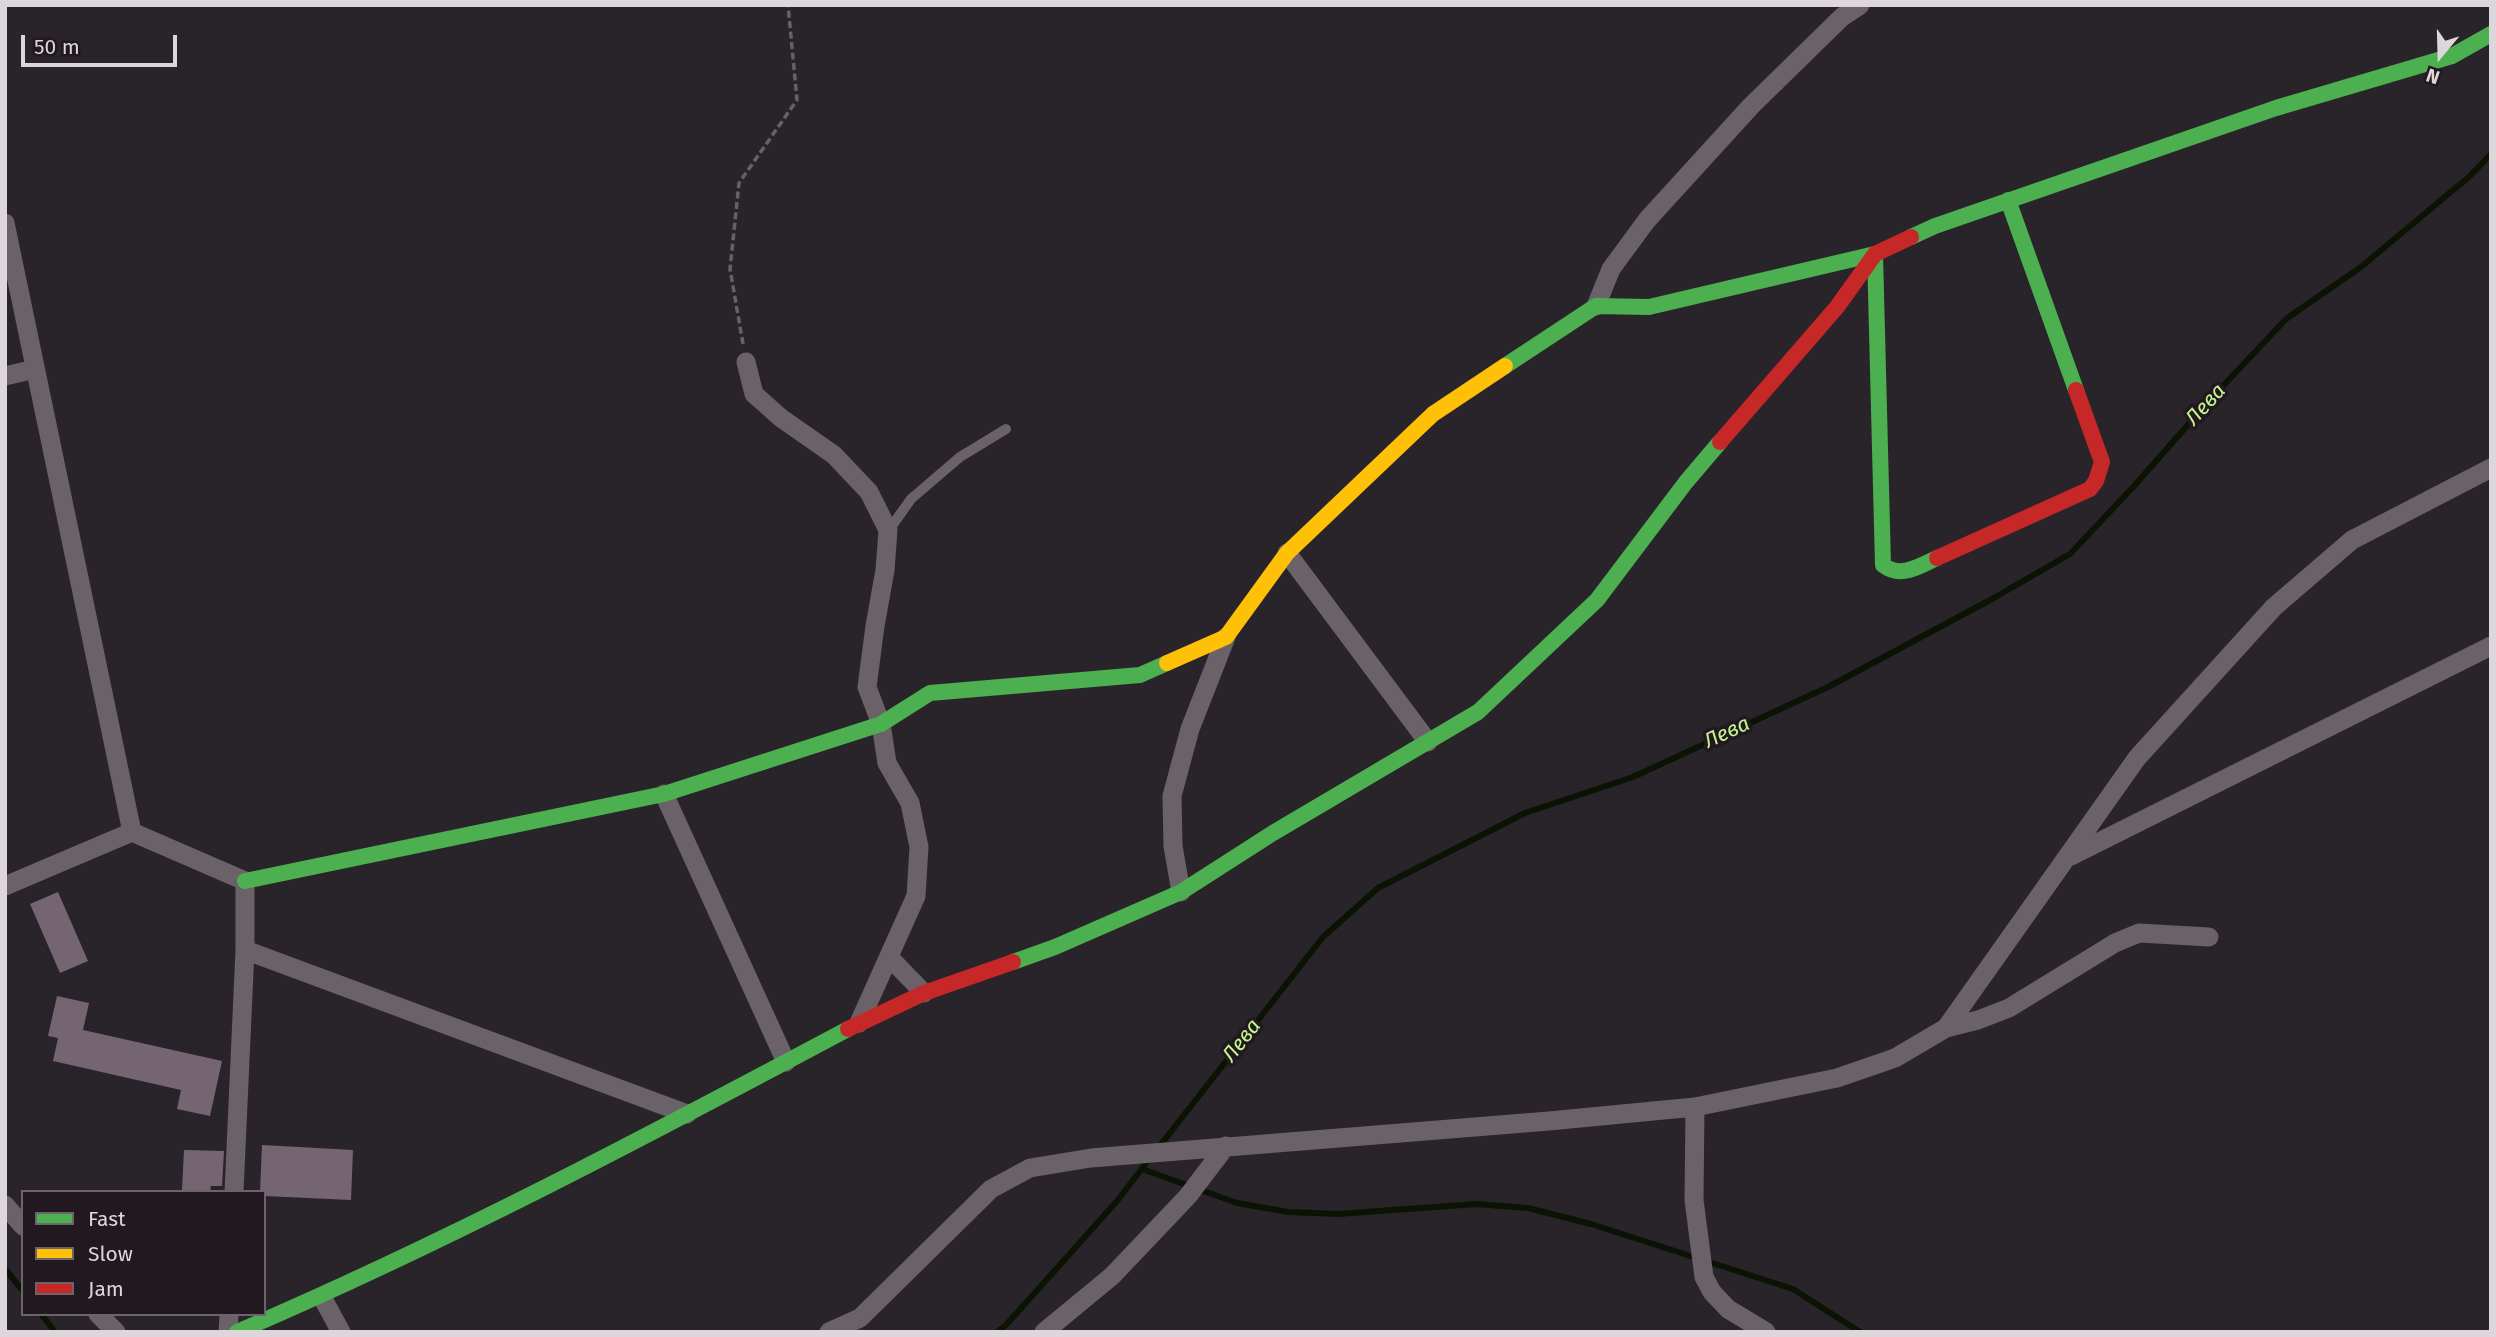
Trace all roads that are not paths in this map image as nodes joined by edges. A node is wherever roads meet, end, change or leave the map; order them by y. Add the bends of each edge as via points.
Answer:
1 (1860, 5) edge
2 (2491, 34) edge
3 (2008, 201) junction
4 (5, 223) edge
5 (1875, 254) junction
6 (1596, 306) junction
7 (746, 362) road end
8 (35, 369) junction
9 (5, 376) edge
10 (1006, 429) dead end
11 (2491, 468) edge
12 (888, 530) junction
13 (1287, 553) junction
14 (1226, 637) junction
15 (2491, 646) edge
16 (881, 724) junction
17 (1428, 742) junction
18 (664, 794) junction
19 (132, 832) junction
20 (2067, 858) junction
21 (245, 881) junction
22 (5, 886) edge
23 (1181, 892) junction
24 (2209, 937) dead end
25 (245, 950) junction
26 (889, 957) junction
27 (924, 993) junction
28 (859, 1023) junction
29 (1946, 1028) junction
30 (786, 1062) junction
31 (1695, 1107) junction
32 (687, 1114) junction
33 (1226, 1146) junction
34 (234, 1190) edge
35 (5, 1205) edge
36 (21, 1224) edge
37 (322, 1297) junction
38 (100, 1316) edge
39 (116, 1332) edge
40 (237, 1332) edge
41 (341, 1332) edge
42 (829, 1332) edge
43 (1044, 1332) edge
44 (1766, 1332) edge

1 - 6 street via 1751,106 1647,220 1611,269
2 - 3 street via 2452,56 2276,108
3 - 5 street via 1935,226
3 - 5 street via 2102,463 2090,489 1902,573 1891,572 1884,565 1882,551
4 - 8 street
5 - 6 street via 1649,307
5 - 17 street via 1837,307 1686,482 1597,600 1478,712
6 - 13 street via 1433,414
7 - 12 street via 754,394 834,455 869,492
8 - 9 street
8 - 19 street
10 - 12 lane via 960,457 911,499
11 - 20 street via 2352,540 2274,607 2137,758
12 - 16 street via 867,687
13 - 14 street
13 - 17 street
14 - 16 street via 1140,675 930,693
14 - 23 street via 1190,729 1172,796 1173,846
15 - 20 street
16 - 18 street
16 - 26 street via 887,762 910,803 919,847 916,896
17 - 23 street
18 - 21 street
18 - 30 street
19 - 21 street
19 - 22 street
20 - 29 street
21 - 25 street
23 - 27 street via 1055,947
24 - 29 street via 2139,933 2009,1008
25 - 32 street
25 - 34 street
26 - 27 street
26 - 28 street
27 - 28 street
28 - 30 street
29 - 31 street via 1895,1058 1837,1078
30 - 32 street
31 - 33 street
31 - 44 street via 1694,1200 1703,1278 1728,1309
32 - 37 street via 454,1236
33 - 42 street via 1030,1168 991,1189 860,1318
33 - 43 street via 1188,1196 1112,1276
35 - 36 street
37 - 40 street
37 - 41 street
38 - 39 street

